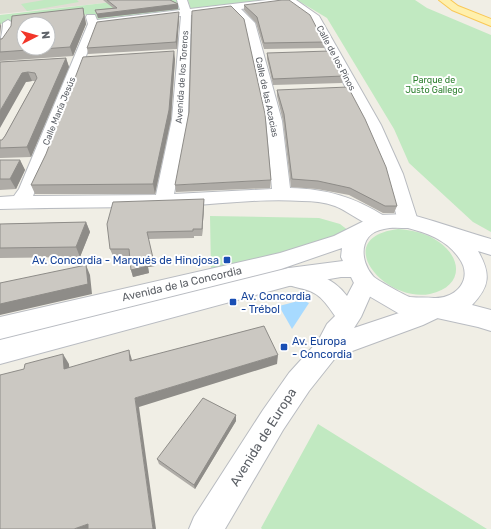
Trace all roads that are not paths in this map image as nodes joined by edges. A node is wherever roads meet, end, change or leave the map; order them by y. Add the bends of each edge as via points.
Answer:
1 (444, 0) edge
2 (184, 6) edge
3 (234, 7) junction
4 (92, 20) joint
5 (491, 23) edge
6 (8, 24) dead end
7 (0, 44) edge
8 (184, 53) junction
9 (169, 54) edge
10 (85, 60) junction
11 (62, 62) edge
12 (281, 90) edge
13 (266, 91) junction
14 (282, 195) junction
15 (164, 200) junction
16 (0, 203) edge
17 (20, 203) junction
18 (408, 221) junction
19 (370, 227) junction
20 (448, 235) junction
21 (491, 246) edge
22 (476, 272) junction
23 (362, 276) junction
24 (289, 277) junction
25 (491, 290) edge
26 (437, 308) junction
27 (349, 316) junction
28 (491, 321) edge
29 (0, 328) edge
30 (326, 349) junction
31 (0, 352) edge
32 (206, 529) edge

1 - 5 main road via 455,8
2 - 3 street, Calle de los Pinos
2 - 4 street, Calle de los Pinos
2 - 8 street, Avenida de los Toreros
3 - 13 street, Calle de las Acacias via 250,23 264,54
3 - 18 street, Calle de los Pinos via 290,0 314,18 346,88 372,125 394,174
4 - 10 street, Calle María Jesús
6 - 7 street via 8,33
8 - 9 street
8 - 15 street, Avenida de los Toreros via 180,119
10 - 11 street
10 - 17 street, Calle María Jesús via 31,163 28,189
12 - 13 street
13 - 14 street, Calle de las Acacias via 274,121
14 - 15 street
14 - 19 street via 336,199 363,212
15 - 17 street
16 - 17 street
18 - 19 street
18 - 20 street via 432,227
19 - 23 street via 353,245 352,257
19 - 29 street, Avenida de la Concordia via 341,241 281,261
20 - 21 street
20 - 22 street via 469,254
22 - 25 street
22 - 26 street via 474,288 461,301
23 - 24 street, Avenida de la Concordia via 341,269
23 - 26 street via 384,295 406,306
23 - 27 street, Avenida de Europa
24 - 27 street, Avenida de la Concordia via 314,282 326,288
24 - 31 street, Avenida de la Concordia
26 - 28 street
26 - 30 street
27 - 30 street, Avenida de Europa
30 - 32 street, Avenida de Europa via 273,420

